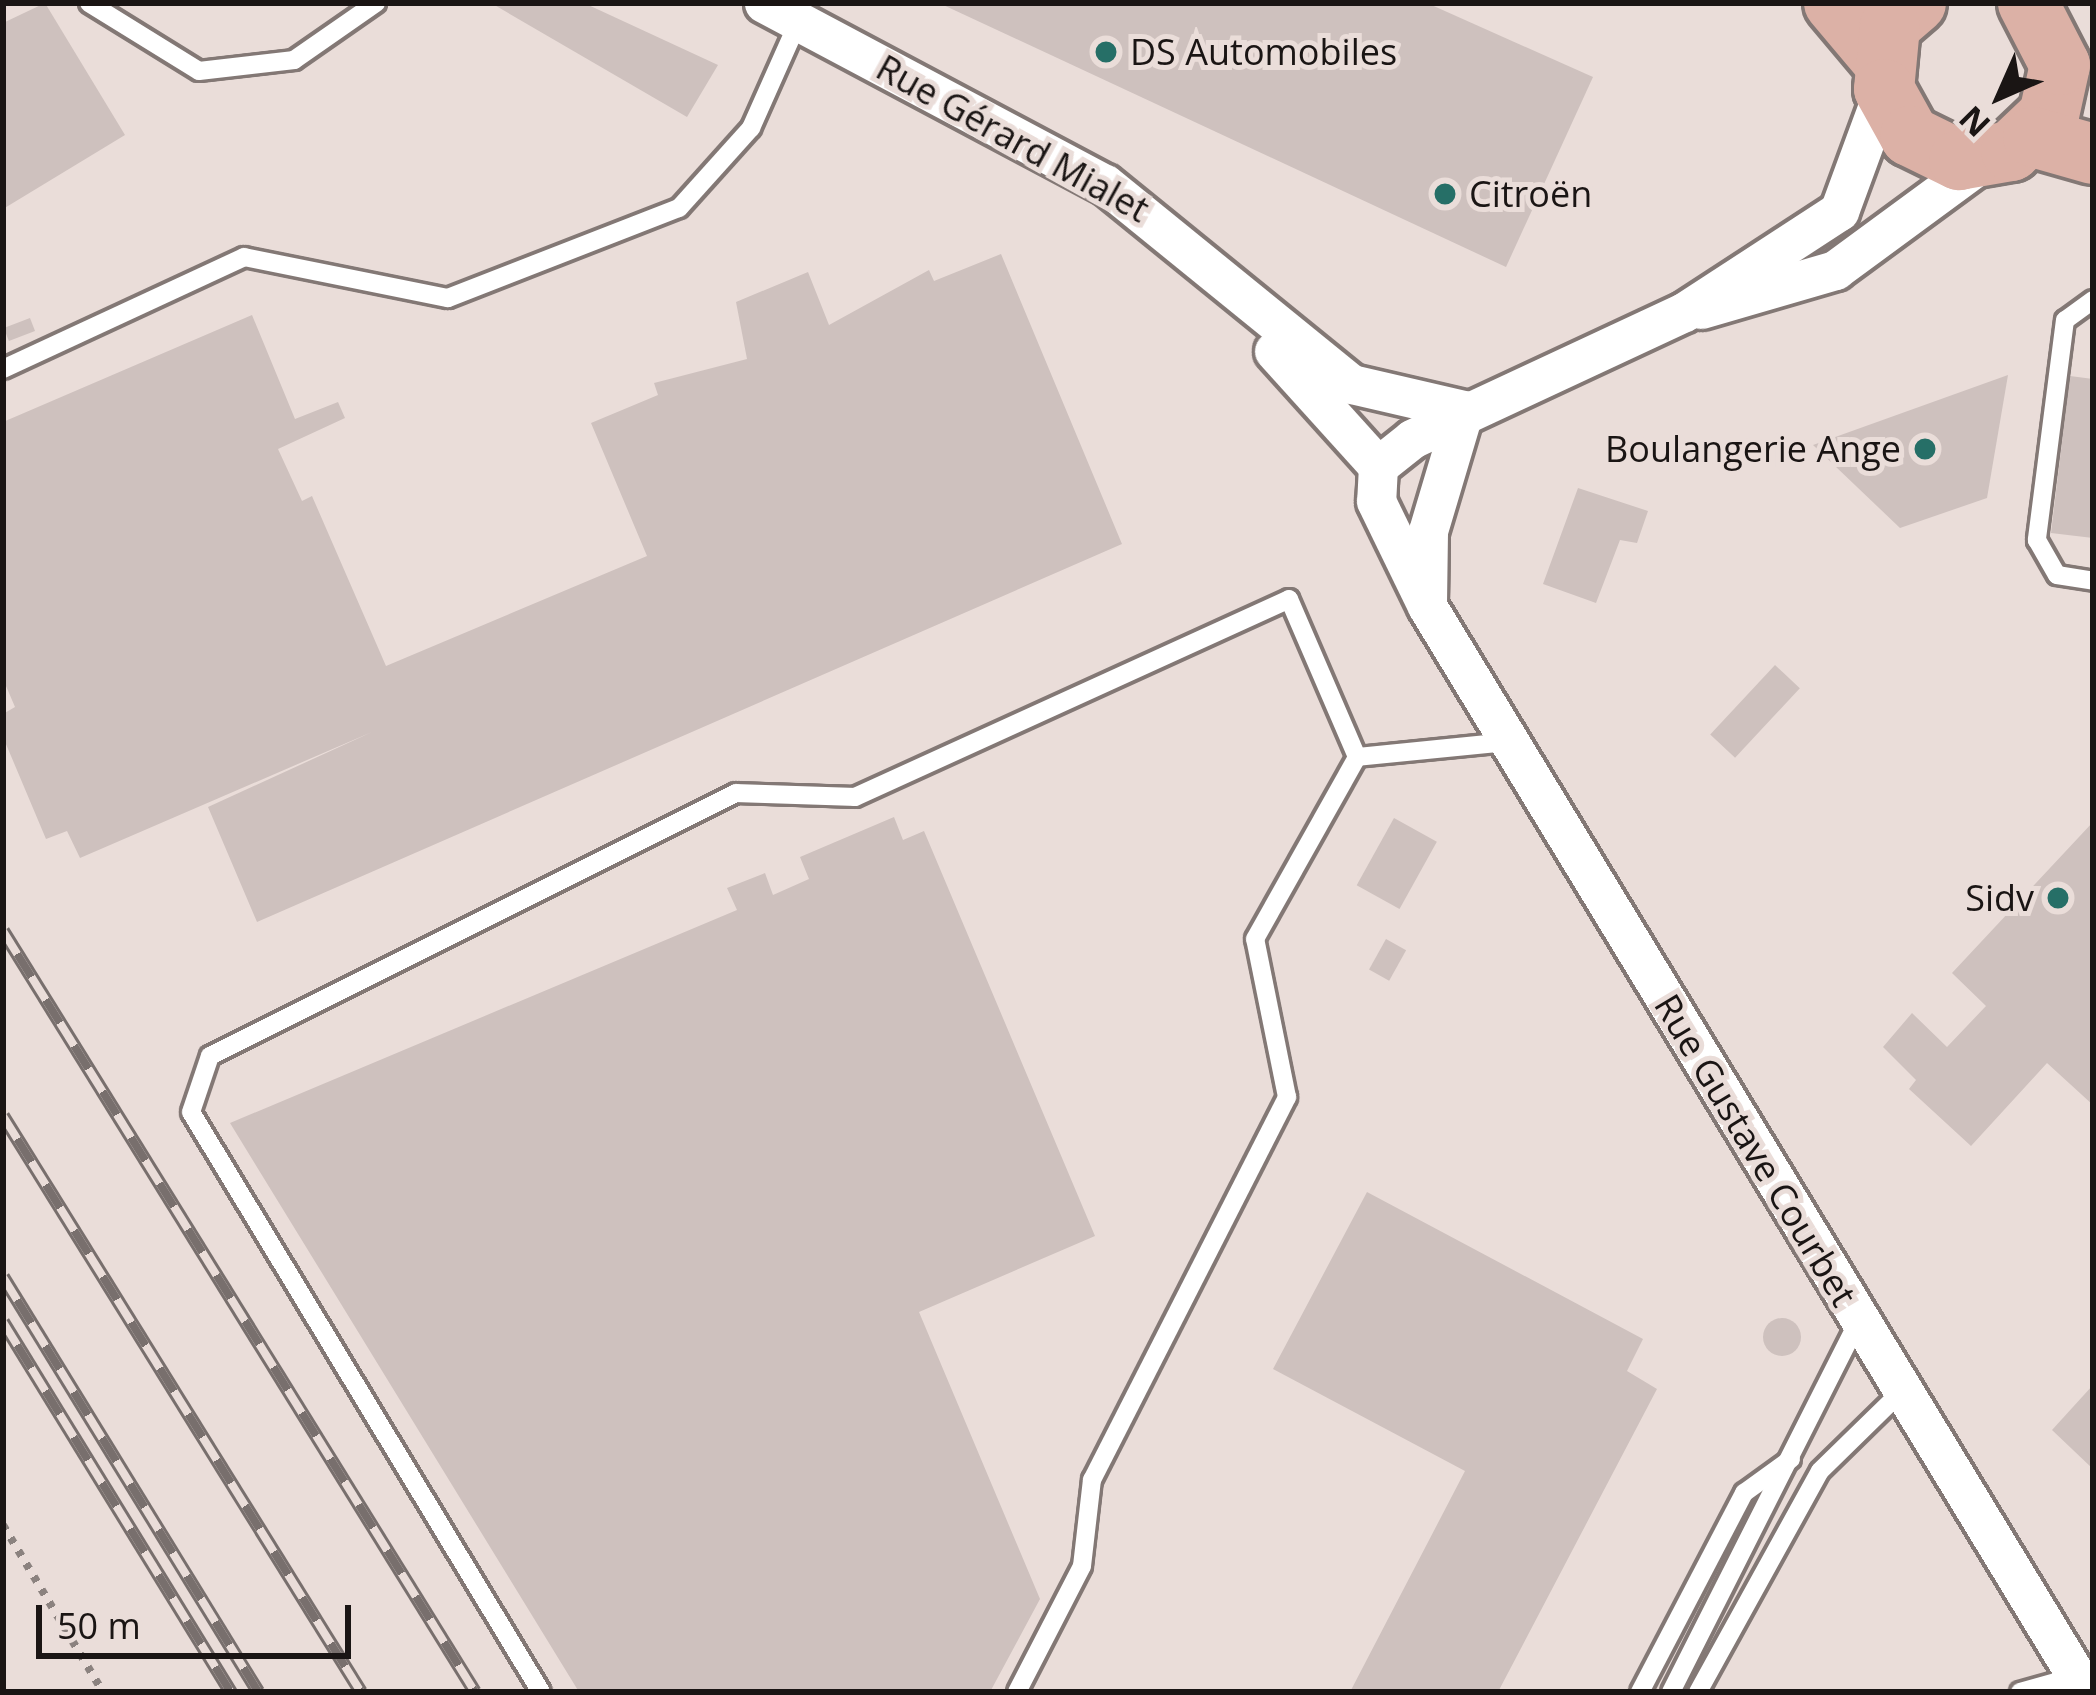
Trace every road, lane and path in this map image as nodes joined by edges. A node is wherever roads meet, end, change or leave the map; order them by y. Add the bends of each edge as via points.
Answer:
1 (89, 3) edge
2 (376, 3) edge
3 (1834, 3) edge
4 (1916, 3) edge
5 (781, 11) edge
6 (2059, 36) edge
7 (1883, 75) junction
8 (2009, 148) junction
9 (2093, 154) edge
10 (2093, 300) edge
11 (1240, 303) junction
12 (1684, 312) junction
13 (3, 369) edge
14 (1464, 410) junction
15 (1368, 450) junction
16 (1408, 532) junction
17 (2093, 581) edge
18 (1508, 742) junction
19 (1357, 758) junction
20 (1859, 1319) junction
21 (1902, 1391) junction
22 (1795, 1457) junction
23 (3, 1525) edge
24 (1718, 1654) junction
25 (2081, 1684) edge
26 (103, 1692) edge
27 (542, 1692) edge
28 (1017, 1692) edge
29 (1640, 1692) edge
30 (1671, 1692) edge
31 (1698, 1692) edge
32 (1712, 1692) edge
33 (2020, 1692) edge

1 - 2 lane via 199,71 295,60
3 - 7 main road
4 - 7 main road via 1890,26
5 - 11 street, Rue Gérard Mialet via 1106,184
5 - 13 lane via 751,128 679,208 448,298 244,257
6 - 8 main road via 2058,91
7 - 8 main road via 1933,152
7 - 12 street via 1839,211
8 - 9 main road
8 - 12 street via 1835,270 1783,294
10 - 17 lane via 2065,320 2037,540 2057,575
11 - 14 street, Rue Gérard Mialet via 1351,384
11 - 15 street, Rue Gérard Mialet via 1286,368
12 - 14 street
14 - 15 street
14 - 16 street
15 - 16 street, Rue Gustave Courbet
16 - 18 street, Rue Gustave Courbet via 1427,606
18 - 19 lane
18 - 20 street, Rue Gustave Courbet
19 - 27 lane via 1289,598 855,797 736,793 210,1056 191,1112
19 - 28 lane via 1256,939 1287,1097 1092,1480 1082,1566
20 - 21 street, Rue Gustave Courbet
20 - 22 lane
21 - 24 lane via 1820,1471
21 - 25 street, Rue Gustave Courbet
22 - 29 lane via 1744,1493
22 - 30 lane
23 - 26 path
24 - 31 lane
24 - 32 lane
25 - 33 lane

